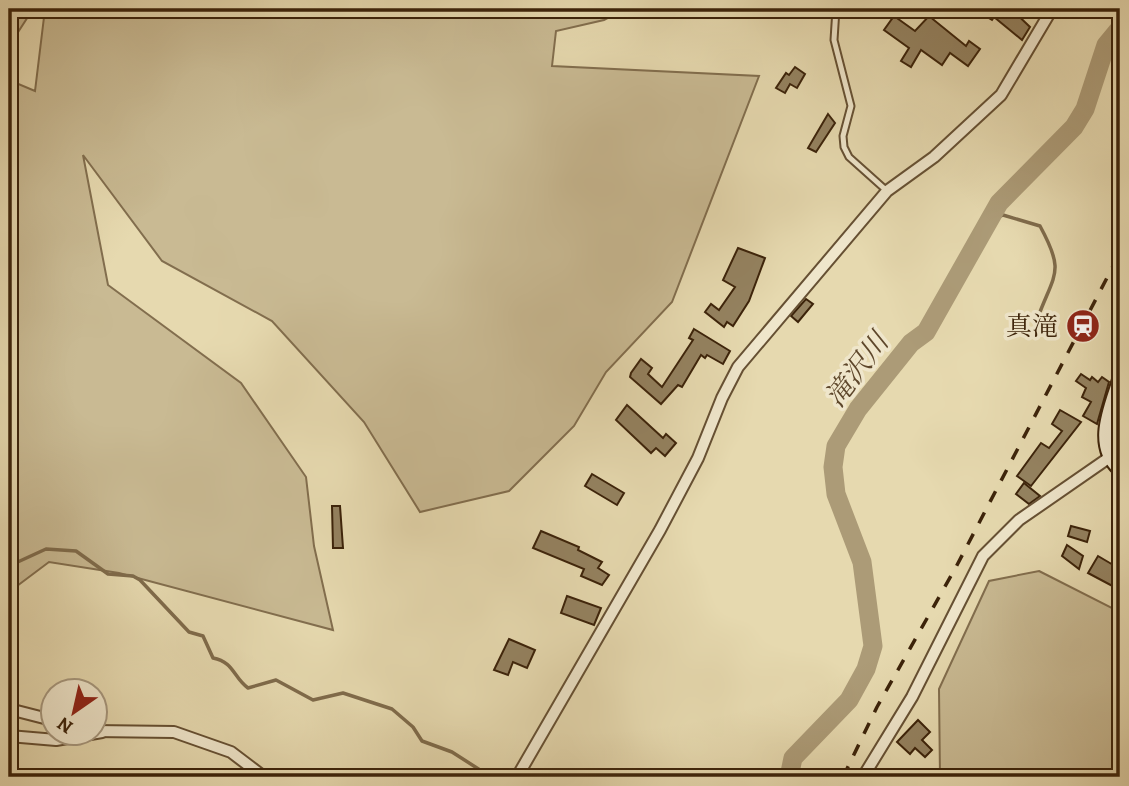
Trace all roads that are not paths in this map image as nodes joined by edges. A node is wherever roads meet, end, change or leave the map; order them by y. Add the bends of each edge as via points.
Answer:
1 (836, 9) edge
2 (1052, 9) edge
3 (887, 191) junction
4 (1120, 380) edge
5 (1115, 463) edge
6 (9, 709) edge
7 (38, 716) edge
8 (108, 731) edge
9 (9, 736) edge
10 (38, 738) edge
11 (264, 777) edge
12 (517, 777) edge
13 (863, 777) edge

1 - 3 lane via 834,40 851,106 842,136 844,147
2 - 3 street via 1002,95 934,157
3 - 12 street via 738,367 666,518
4 - 5 street via 1106,432
5 - 13 street via 1019,520 983,556 912,697
6 - 7 street
8 - 11 street via 174,732 231,752
9 - 10 street

